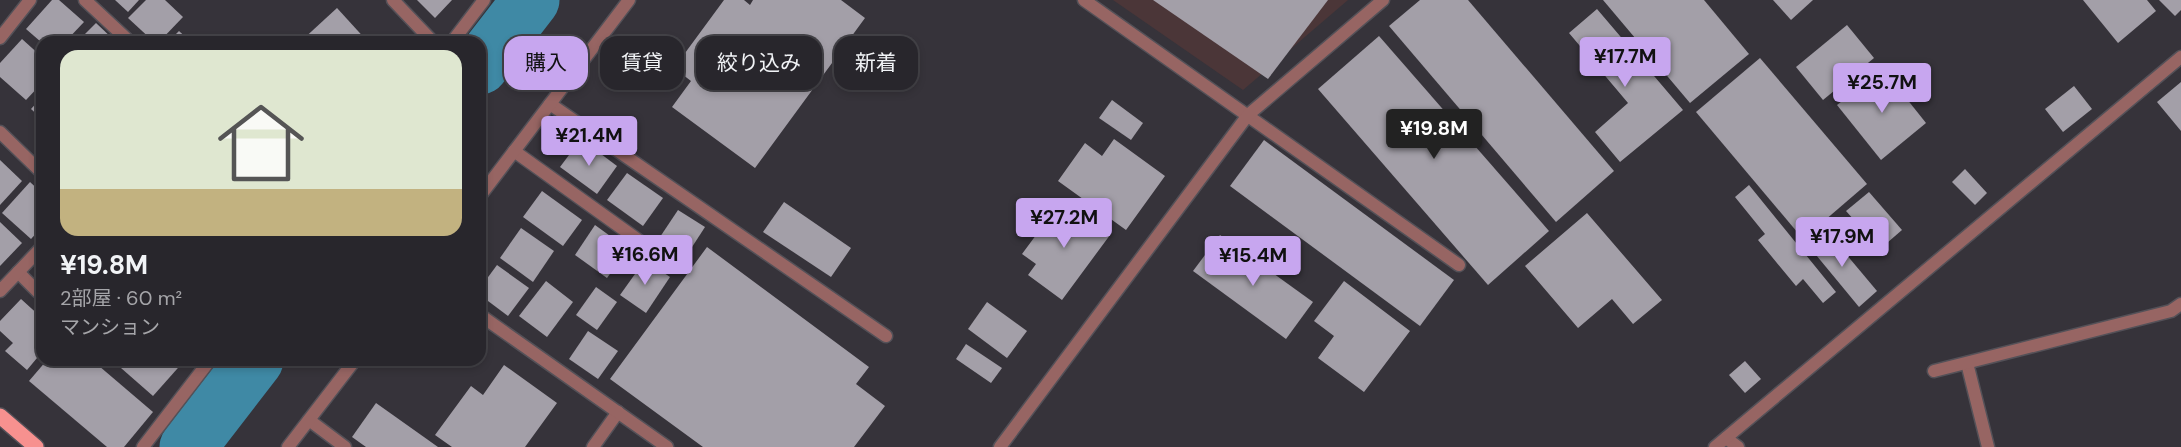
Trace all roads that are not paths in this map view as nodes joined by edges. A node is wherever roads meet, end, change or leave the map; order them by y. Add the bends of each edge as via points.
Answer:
1 (30, 0) edge
2 (85, 0) edge
3 (393, 0) edge
4 (484, 0) edge
5 (629, 0) edge
6 (1084, 0) edge
7 (1383, 0) edge
8 (124, 36) edge
9 (427, 36) edge
10 (457, 36) edge
11 (0, 38) edge
12 (2181, 57) edge
13 (550, 104) junction
14 (1248, 115) junction
15 (0, 132) edge
16 (514, 151) junction
17 (36, 166) edge
18 (486, 188) edge
19 (641, 242) dead end
20 (36, 253) edge
21 (1459, 265) dead end
22 (18, 272) junction
23 (36, 290) edge
24 (0, 291) edge
25 (2181, 304) edge
26 (486, 319) edge
27 (886, 336) dead end
28 (1967, 363) junction
29 (205, 366) edge
30 (350, 366) edge
31 (1934, 371) dead end
32 (618, 412) junction
33 (0, 416) edge
34 (309, 420) junction
35 (1726, 438) junction
36 (36, 447) edge
37 (143, 447) edge
38 (288, 447) edge
39 (345, 447) edge
40 (593, 447) edge
41 (667, 447) edge
42 (1000, 447) edge
43 (1715, 447) edge
44 (1738, 447) edge
45 (1988, 447) edge

1 - 11 street
2 - 8 street
3 - 9 street
4 - 10 street
5 - 13 street
6 - 14 street
7 - 14 street
12 - 35 street
13 - 16 street
13 - 27 street
14 - 21 street
14 - 42 street
15 - 17 street
16 - 18 street
16 - 19 street
20 - 22 street
22 - 23 street
22 - 24 street
25 - 28 street via 2172,311
26 - 32 street
28 - 31 street
28 - 45 street
29 - 37 street
30 - 34 street
32 - 40 street
32 - 41 street
33 - 36 main road
34 - 38 street
34 - 39 street
35 - 43 street
35 - 44 street

